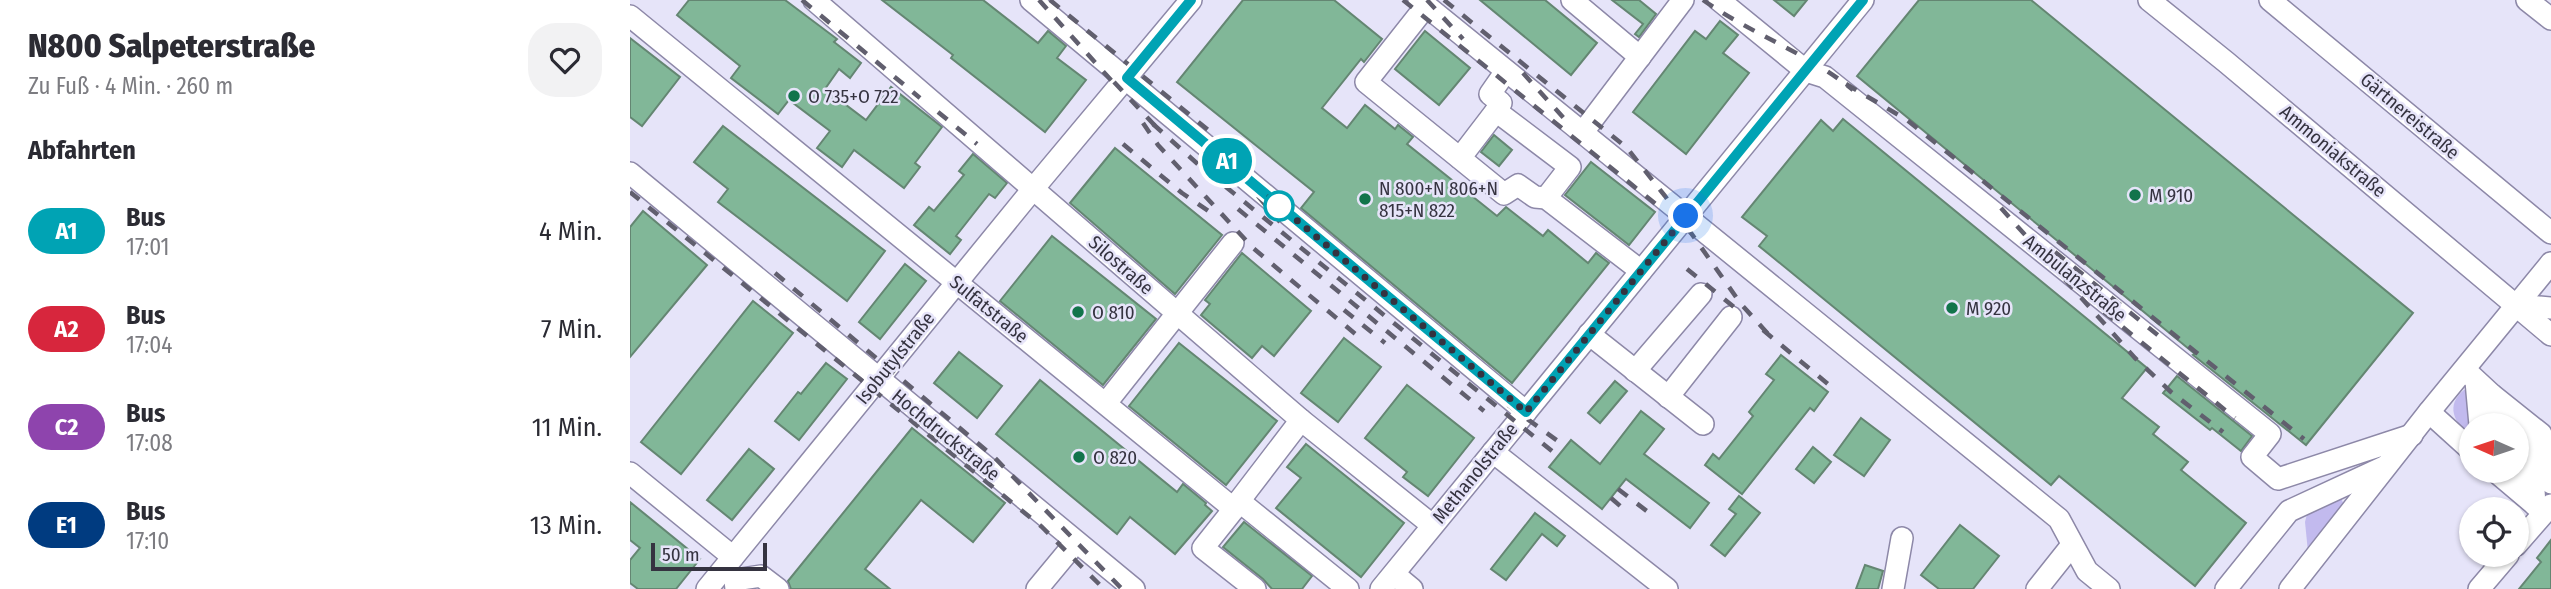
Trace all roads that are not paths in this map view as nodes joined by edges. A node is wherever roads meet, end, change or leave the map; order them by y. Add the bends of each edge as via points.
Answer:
1 (814, 0) edge
2 (1031, 0) edge
3 (1191, 0) edge
4 (1572, 0) edge
5 (1683, 0) edge
6 (1718, 0) edge
7 (1863, 0) edge
8 (2149, 0) edge
9 (2270, 0) edge
10 (2527, 0) edge
11 (1423, 3) edge
12 (630, 16) edge
13 (2551, 19) edge
14 (1640, 57) junction
15 (1506, 71) junction
16 (1806, 71) junction
17 (1127, 78) junction
18 (1496, 111) junction
19 (1583, 132) junction
20 (1460, 158) junction
21 (630, 173) edge
22 (1033, 189) junction
23 (1546, 198) junction
24 (1686, 216) junction
25 (2551, 233) edge
26 (1233, 243) dead end
27 (2551, 263) edge
28 (1641, 271) junction
29 (957, 283) junction
30 (1701, 294) dead end
31 (2515, 305) junction
32 (2551, 308) edge
33 (1177, 313) junction
34 (1731, 317) dead end
35 (1589, 334) junction
36 (2551, 335) edge
37 (1635, 371) junction
38 (877, 379) junction
39 (2478, 382) junction
40 (1668, 397) junction
41 (1106, 403) junction
42 (1526, 412) junction
43 (2429, 412) junction
44 (2479, 413) edge
45 (2505, 413) edge
46 (1301, 420) junction
47 (1703, 424) dead end
48 (2529, 429) edge
49 (2412, 435) junction
50 (2459, 439) edge
51 (2529, 444) edge
52 (1493, 452) junction
53 (2386, 467) junction
54 (630, 473) edge
55 (2516, 483) edge
56 (2551, 483) edge
57 (1236, 505) junction
58 (2543, 507) edge
59 (1432, 525) junction
60 (2529, 527) edge
61 (1902, 538) dead end
62 (1076, 542) junction
63 (2073, 545) junction
64 (2498, 567) edge
65 (737, 579) edge
66 (1387, 581) edge
67 (1341, 587) edge
68 (707, 589) edge
69 (778, 589) edge
70 (1037, 589) edge
71 (1134, 589) edge
72 (1255, 589) edge
73 (1412, 589) edge
74 (1667, 589) edge
75 (1893, 589) edge
76 (2038, 589) edge
77 (2109, 589) edge
78 (2226, 589) edge
79 (2290, 589) edge
80 (2479, 589) edge

1 - 22 street, Silostraße
2 - 17 street
3 - 17 street, Isobutylstraße
4 - 14 street
5 - 14 street
6 - 16 street, Ambulanzstraße
7 - 16 street, Methanolstraße
8 - 31 street, Ammoniakstraße
9 - 25 street, Gärtnereistraße
10 - 13 street
11 - 15 street
11 - 20 street via 1366,82
12 - 29 street, Sulfatstraße
14 - 19 street
15 - 18 street via 1490,94 1501,103
15 - 19 street
16 - 24 street, Methanolstraße
16 - 49 street, Ambulanzstraße via 1825,77 2270,434 2252,457 2278,478
17 - 22 street, Isobutylstraße
17 - 42 street
18 - 20 street
18 - 23 street via 1570,167
19 - 24 street
20 - 23 street via 1504,194 1518,185 1535,197
21 - 38 street, Hochdruckstraße
22 - 29 street, Isobutylstraße
22 - 33 street, Silostraße
23 - 28 street
24 - 28 street, Methanolstraße
24 - 63 street via 2059,519
26 - 33 street
27 - 31 street
28 - 35 street, Methanolstraße
29 - 38 street, Isobutylstraße
29 - 41 street, Sulfatstraße
30 - 37 street
31 - 32 street
31 - 36 street, Ammoniakstraße
31 - 39 street
33 - 41 street
33 - 46 street, Silostraße
34 - 40 street
35 - 37 street
35 - 42 street, Methanolstraße
37 - 40 street
38 - 62 street, Hochdruckstraße
38 - 65 street, Isobutylstraße
39 - 43 street
39 - 44 street
39 - 45 street
40 - 47 street
41 - 57 street, Sulfatstraße
42 - 52 street, Methanolstraße
43 - 49 street
43 - 50 street
46 - 57 street
46 - 59 street, Silostraße
48 - 56 street via 2545,443
49 - 53 street
51 - 58 street
52 - 59 street, Methanolstraße
52 - 74 street
53 - 78 street via 2289,511
53 - 79 street
54 - 65 street
55 - 58 street
57 - 67 street, Sulfatstraße
57 - 72 street via 1203,548
58 - 60 street
59 - 66 street, Methanolstraße
61 - 75 street
62 - 70 street
62 - 71 street, Hochdruckstraße
63 - 76 street
63 - 77 street via 2087,571
64 - 80 street
65 - 68 street, Isobutylstraße
65 - 69 street via 761,576
66 - 73 street

